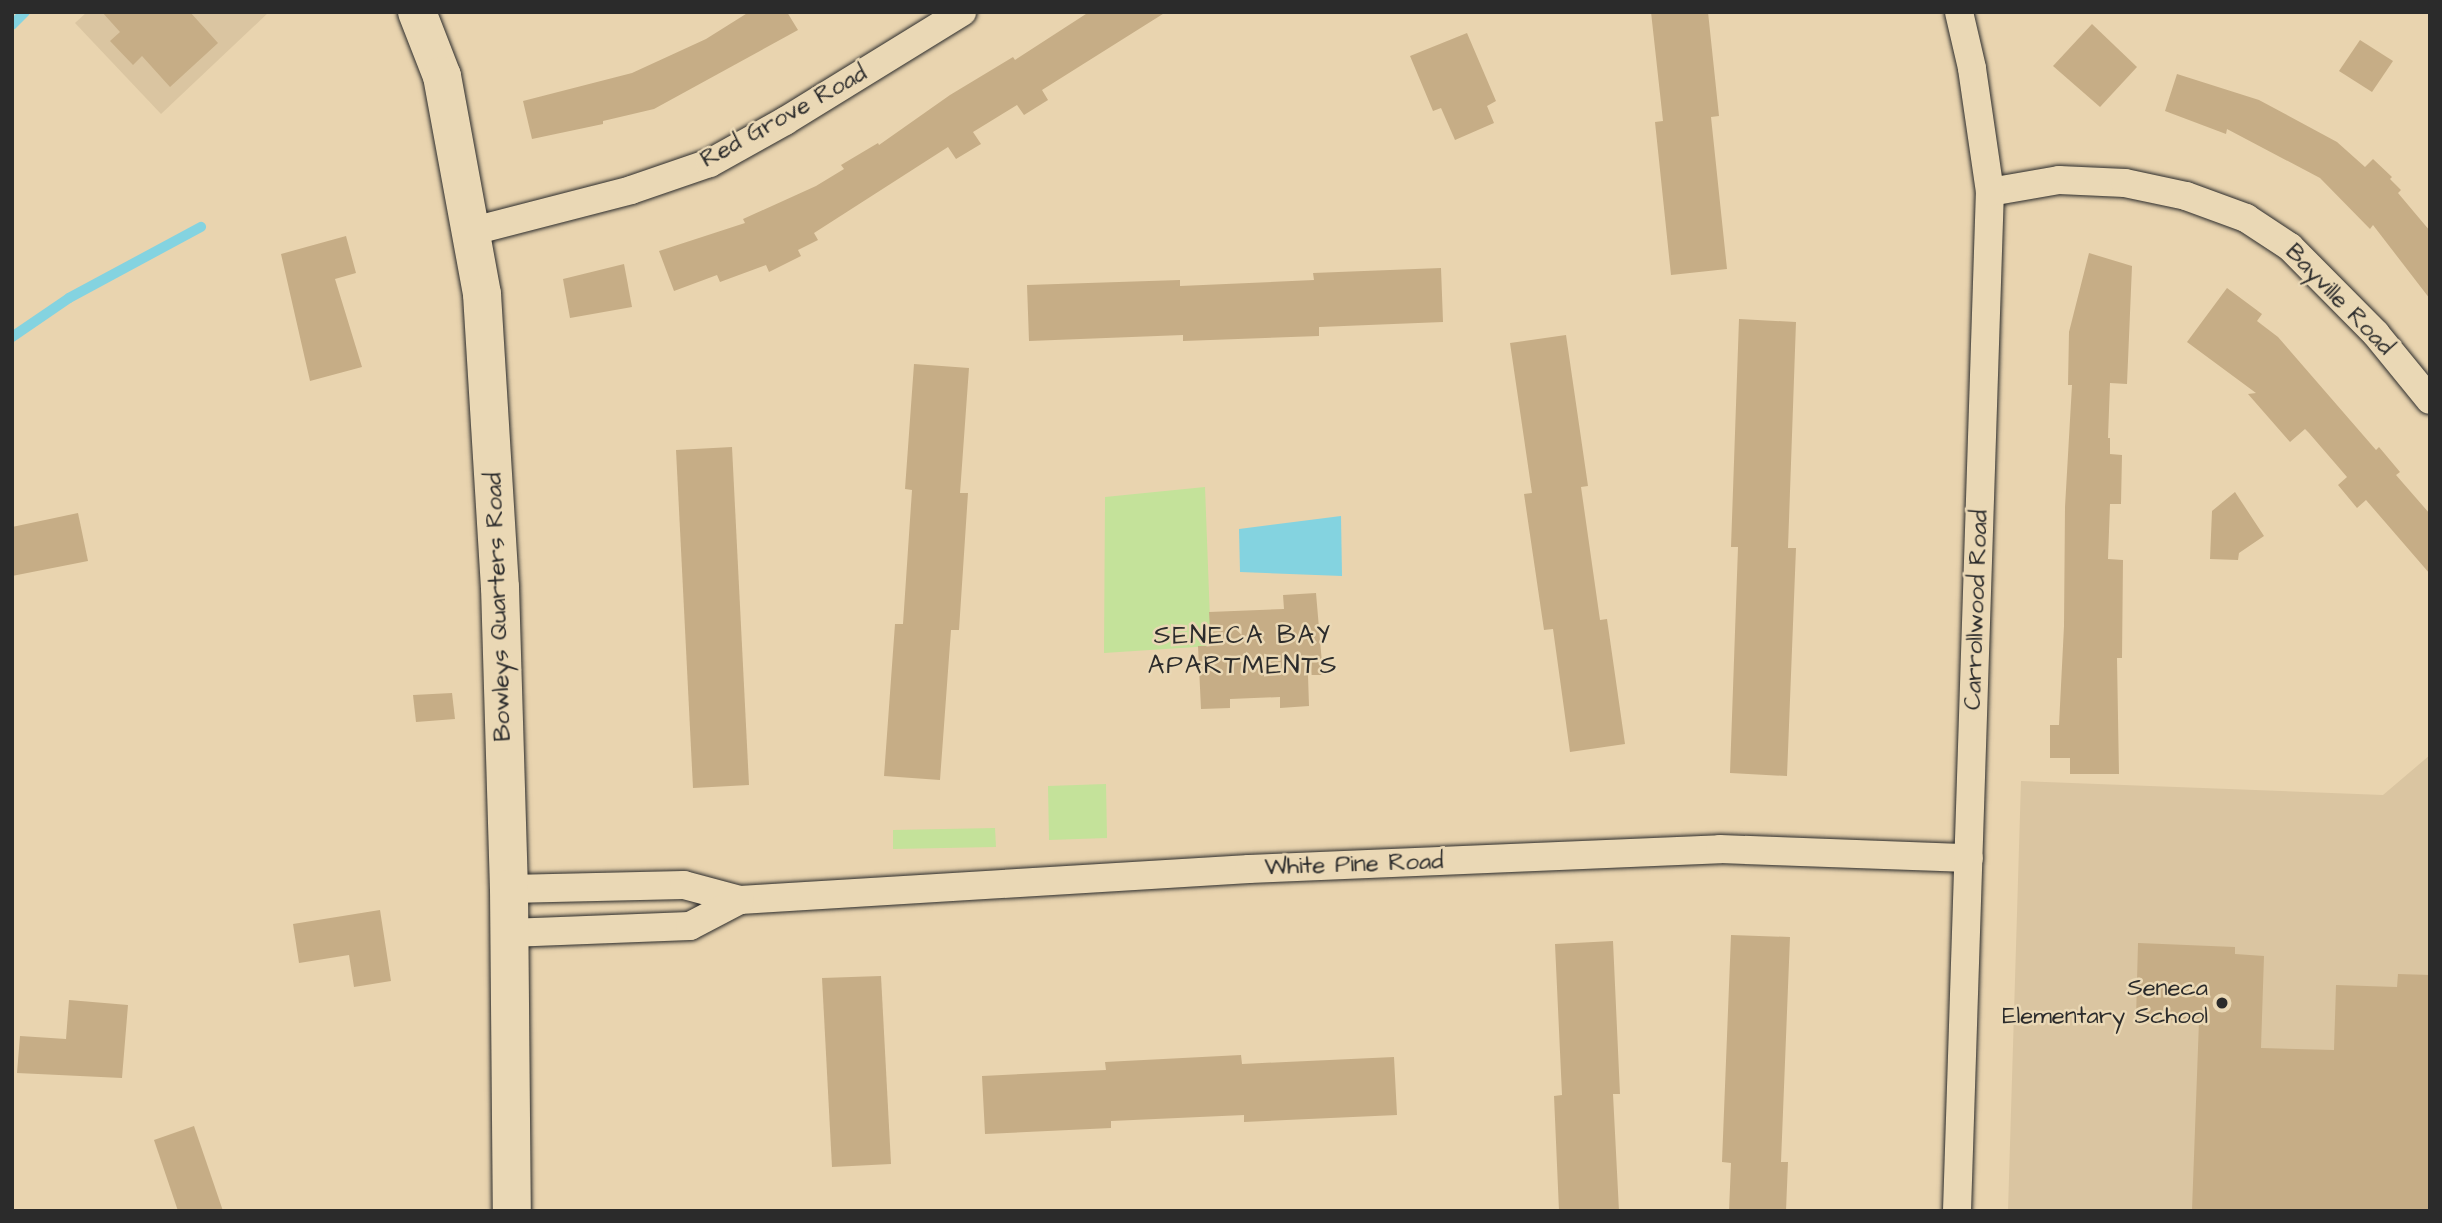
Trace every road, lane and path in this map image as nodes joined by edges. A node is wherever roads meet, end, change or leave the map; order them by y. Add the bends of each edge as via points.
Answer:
1 (417, 12) edge
2 (962, 12) edge
3 (1959, 12) edge
4 (1990, 191) junction
5 (473, 231) junction
6 (2430, 400) edge
7 (1969, 858) junction
8 (509, 889) junction
9 (740, 900) junction
10 (509, 933) junction
11 (512, 1211) edge
12 (1957, 1211) edge

1 - 5 street, Bowleys Quarters Road via 442,76
2 - 5 street, Red Grove Road via 710,163 631,190
3 - 4 street, Carrollwood Road
4 - 6 street, Bayville Road via 2059,180 2125,183 2186,196 2246,218 2290,247 2375,334
4 - 7 street, Carrollwood Road
5 - 8 street, Bowleys Quarters Road via 482,294 499,573
7 - 9 street, White Pine Road via 1720,849 1249,869
7 - 12 street, Carrollwood Road
8 - 9 street, White Pine Road via 684,885
8 - 10 street, Bowleys Quarters Road
9 - 10 street, White Pine Road via 690,926
10 - 11 street, Bowleys Quarters Road

